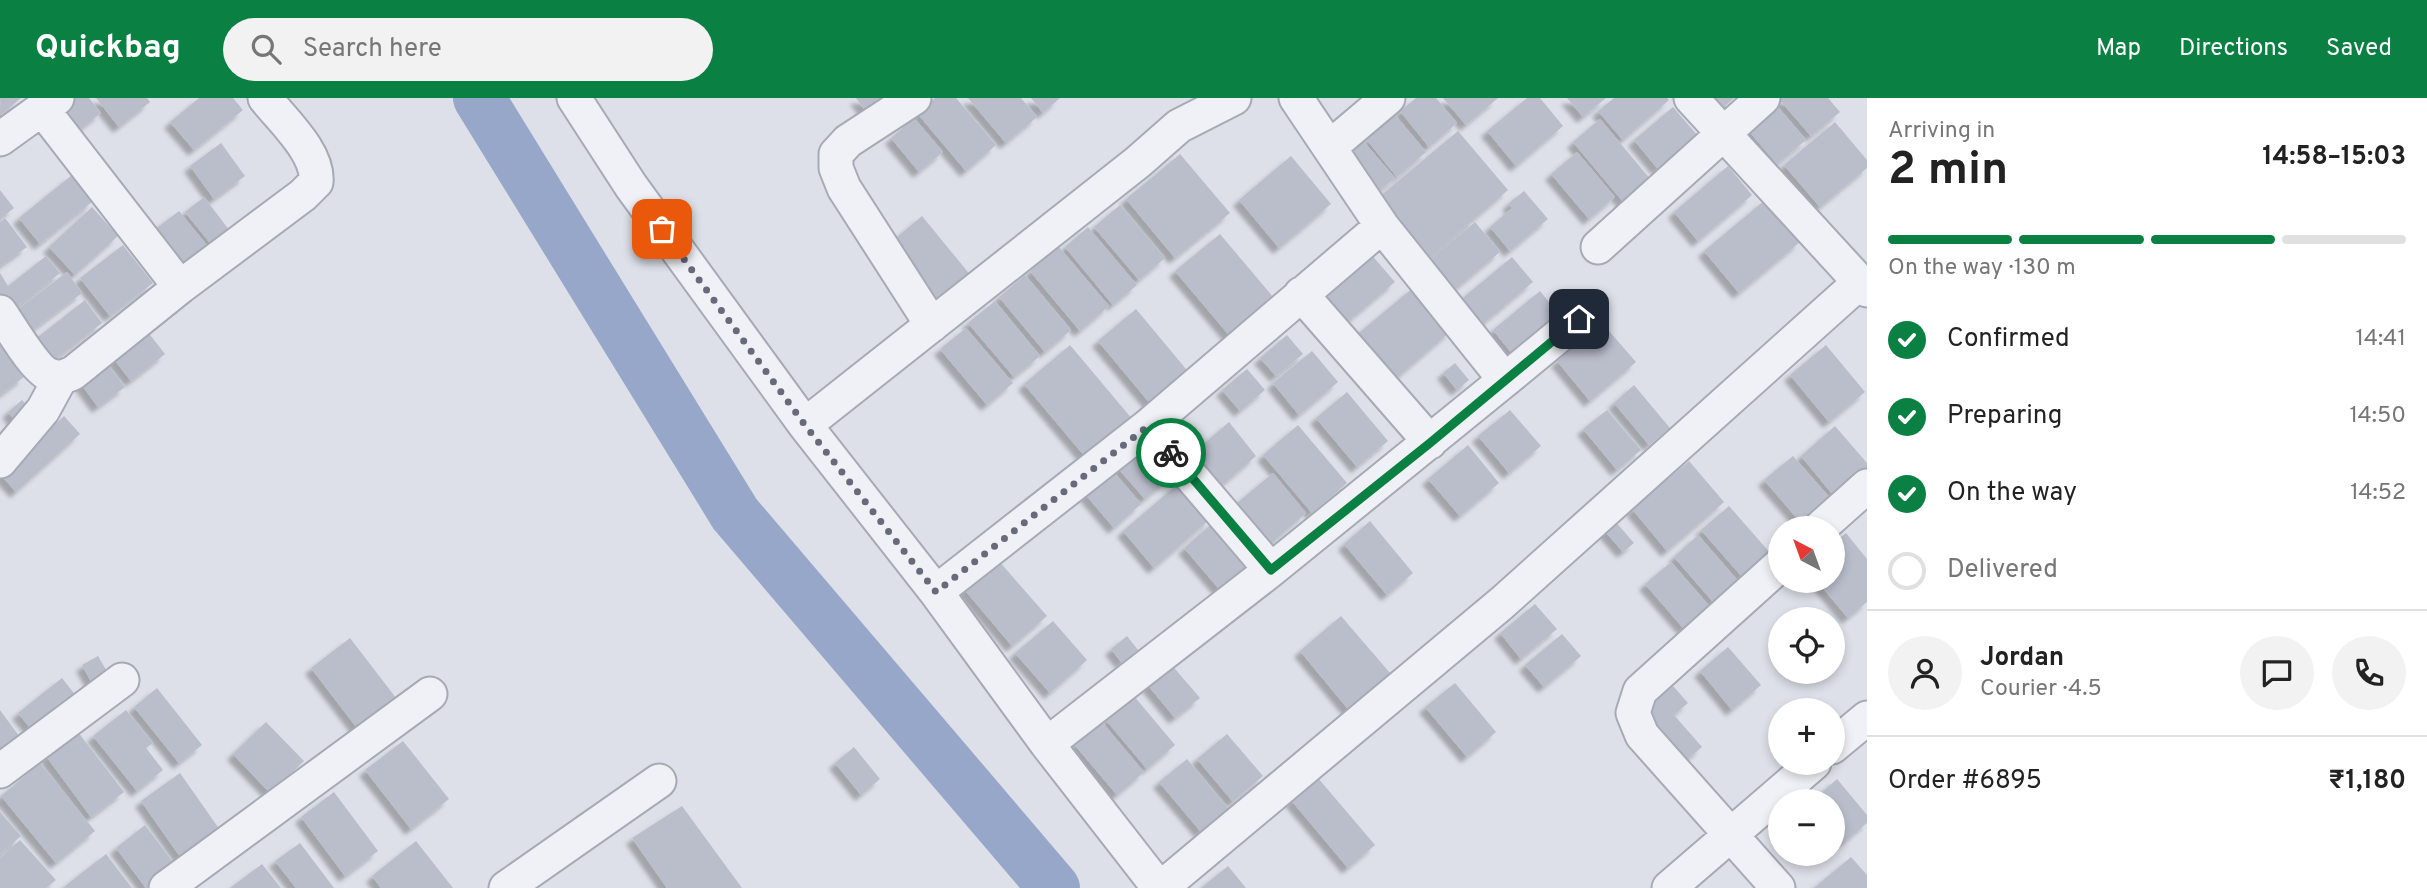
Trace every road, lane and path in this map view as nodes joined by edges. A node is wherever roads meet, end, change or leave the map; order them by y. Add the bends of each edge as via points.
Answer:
1 (265, 98) edge
2 (574, 98) edge
3 (914, 98) edge
4 (1234, 98) edge
5 (1296, 98) edge
6 (1388, 98) edge
7 (1691, 98) edge
8 (1763, 98) edge
9 (50, 104) edge
10 (1723, 133) junction
11 (0, 139) edge
12 (1330, 147) junction
13 (1382, 226) junction
14 (1598, 247) dead end
15 (1863, 286) edge
16 (180, 287) junction
17 (1301, 294) junction
18 (0, 312) edge
19 (1579, 319) dead end
20 (932, 325) junction
21 (61, 377) junction
22 (1505, 380) junction
23 (805, 425) junction
24 (1148, 426) junction
25 (1430, 443) junction
26 (0, 461) edge
27 (1867, 486) edge
28 (1833, 516) edge
29 (1271, 570) junction
30 (1768, 576) edge
31 (936, 592) junction
32 (122, 680) dead end
33 (430, 694) dead end
34 (1867, 718) edge
35 (1845, 736) edge
36 (1047, 744) junction
37 (0, 771) edge
38 (1800, 775) edge
39 (659, 781) dead end
40 (1730, 835) junction
41 (166, 888) edge
42 (506, 888) edge
43 (1160, 888) edge
44 (1669, 888) edge
45 (1778, 888) edge

1 - 16 street via 310,154 317,169 316,182
2 - 23 street via 631,186
3 - 20 street via 848,141 836,153 835,168
4 - 20 street via 1179,126
5 - 12 street
6 - 12 street
7 - 10 street
8 - 10 street
9 - 11 street
9 - 16 street
10 - 14 street
10 - 15 street
12 - 13 street
13 - 17 street
13 - 22 street
15 - 43 street via 1502,603
16 - 21 street via 73,373
17 - 24 street
17 - 25 street
18 - 21 street via 40,369
19 - 22 street
20 - 23 street
21 - 26 street via 43,410
22 - 25 street
23 - 31 street
24 - 29 street
24 - 31 street
25 - 29 street
27 - 28 street
29 - 36 street
30 - 40 street via 1640,691 1633,713 1642,735
31 - 36 street
32 - 37 street
33 - 41 street
34 - 35 street
36 - 43 street
38 - 40 street
39 - 42 street
40 - 44 street
40 - 45 street

